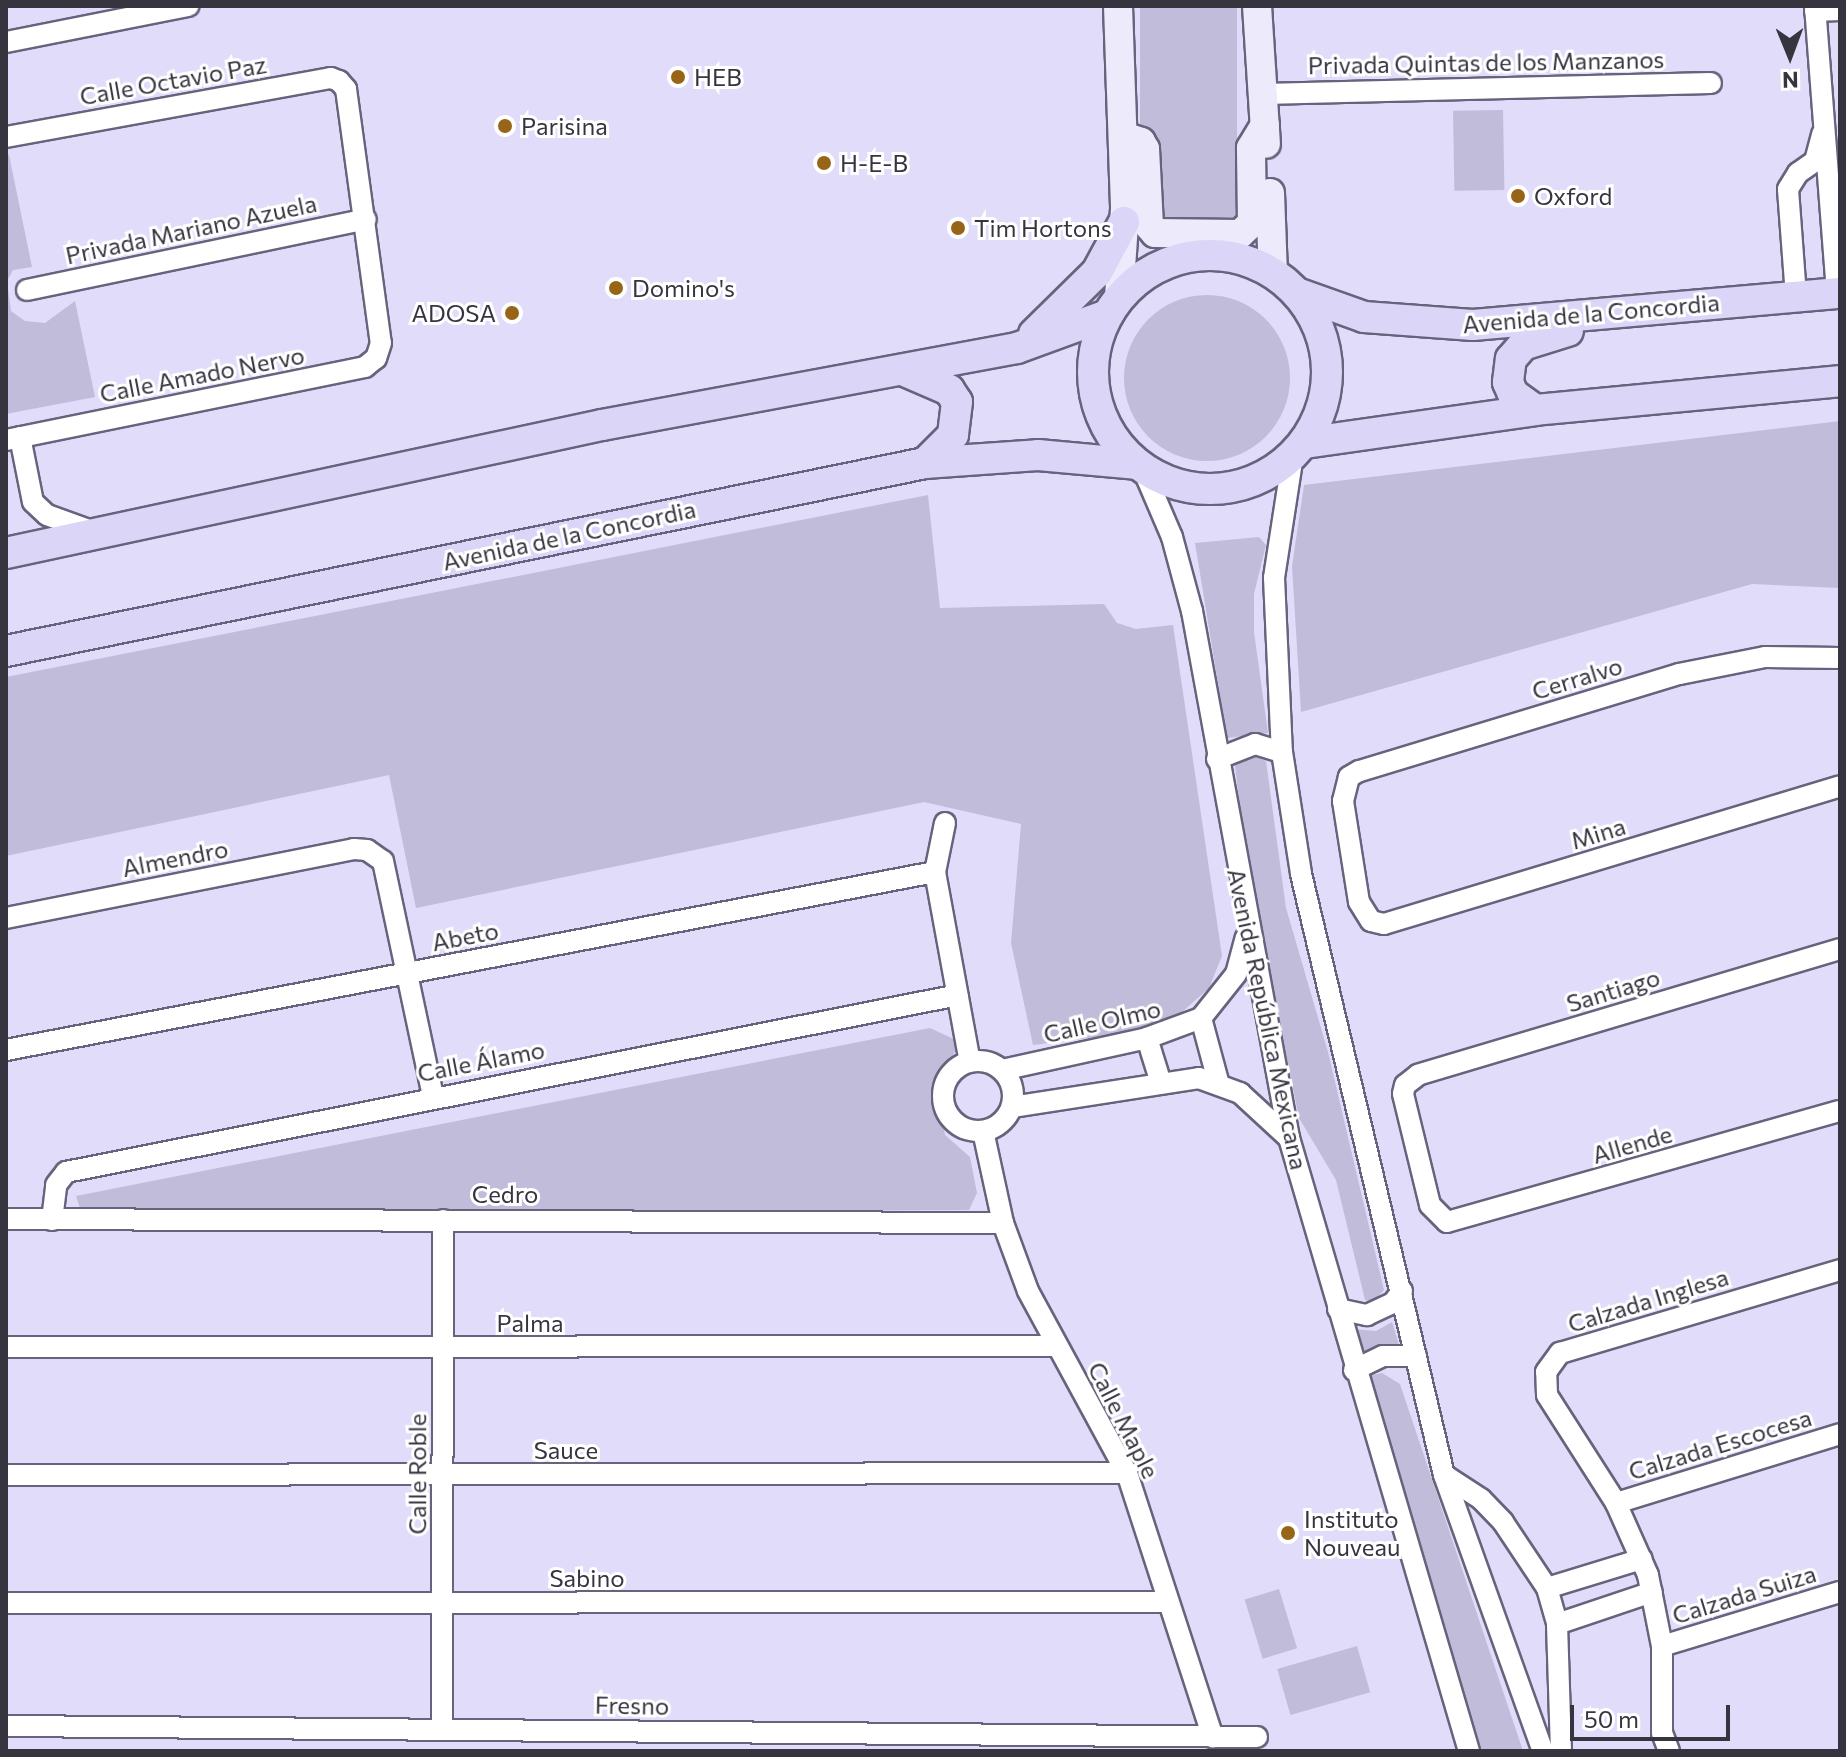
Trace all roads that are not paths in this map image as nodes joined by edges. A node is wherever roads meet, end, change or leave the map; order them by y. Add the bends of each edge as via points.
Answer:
1 (188, 6) edge
2 (1118, 6) edge
3 (1257, 6) edge
4 (1815, 8) edge
5 (1840, 10) edge
6 (6, 42) edge
7 (1711, 83) dead end
8 (1263, 94) junction
9 (1265, 125) junction
10 (1123, 136) junction
11 (6, 137) edge
12 (1828, 160) edge
13 (366, 219) junction
14 (1124, 222) junction
15 (1273, 273) junction
16 (27, 290) dead end
17 (1297, 293) junction
18 (1838, 293) edge
19 (1796, 296) junction
20 (1113, 306) junction
21 (1639, 310) junction
22 (1017, 348) junction
23 (907, 372) junction
24 (1840, 381) edge
25 (1535, 410) junction
26 (13, 438) edge
27 (1299, 449) junction
28 (925, 463) junction
29 (1139, 466) junction
30 (102, 535) junction
31 (6, 553) edge
32 (6, 651) edge
33 (1840, 658) edge
34 (1282, 752) junction
35 (1217, 759) junction
36 (1840, 786) edge
37 (945, 823) dead end
38 (935, 872) junction
39 (6, 918) edge
40 (1371, 921) joint
41 (1248, 926) junction
42 (1840, 949) edge
43 (408, 973) junction
44 (958, 995) junction
45 (1201, 1018) junction
46 (1147, 1038) junction
47 (6, 1050) edge
48 (970, 1062) junction
49 (1002, 1070) junction
50 (1160, 1080) junction
51 (1218, 1081) junction
52 (433, 1097) junction
53 (1012, 1107) junction
54 (1840, 1111) edge
55 (983, 1131) junction
56 (1289, 1138) junction
57 (6, 1219) edge
58 (1439, 1219) joint
59 (52, 1220) junction
60 (443, 1220) junction
61 (1003, 1223) junction
62 (1840, 1270) edge
63 (1402, 1291) junction
64 (1338, 1309) junction
65 (1054, 1346) junction
66 (6, 1347) edge
67 (444, 1350) junction
68 (1416, 1356) junction
69 (1354, 1370) junction
70 (1840, 1434) edge
71 (1127, 1473) junction
72 (6, 1475) edge
73 (1444, 1475) junction
74 (444, 1476) junction
75 (1616, 1503) junction
76 (1642, 1559) junction
77 (1547, 1588) junction
78 (1652, 1592) junction
79 (1840, 1592) edge
80 (1167, 1602) junction
81 (6, 1603) edge
82 (442, 1605) junction
83 (1557, 1624) junction
84 (1662, 1646) junction
85 (6, 1726) edge
86 (442, 1729) junction
87 (1213, 1737) junction
88 (1257, 1737) dead end
89 (1469, 1751) edge
90 (1543, 1751) edge
91 (1561, 1751) edge
92 (1669, 1751) edge

1 - 6 street
2 - 10 main road
3 - 8 main road
4 - 5 street
4 - 12 street
7 - 8 street, Privada Quintas de los Manzanos
8 - 9 main road
9 - 10 main road via 1251,148 1252,223 1240,234 1155,233 1149,226 1145,149
9 - 15 main road
10 - 14 main road
11 - 13 street, Calle Octavio Paz via 331,78 346,89
12 - 18 street
12 - 19 street via 1788,189
13 - 16 street, Privada Mariano Azuela
13 - 26 street, Calle Amado Nervo via 381,343 376,358 365,367
14 - 20 main road
14 - 22 main road via 1097,272 1074,300
15 - 17 main road
15 - 20 main road via 1243,260 1185,257 1160,265
17 - 21 main road, Avenida de la Concordia via 1364,317 1414,322 1505,323
17 - 27 main road via 1312,313 1327,359 1319,417
18 - 19 main road, Avenida de la Concordia
19 - 21 main road, Avenida de la Concordia
20 - 22 main road
20 - 29 main road via 1096,339 1094,393 1102,420
21 - 25 main road via 1535,340 1514,352 1508,382 1521,403
22 - 23 main road
23 - 28 main road via 949,390 957,402 953,435
23 - 30 main road via 602,425
24 - 25 main road
25 - 27 main road
26 - 30 street, Calle Amado Nervo via 33,502 47,515
27 - 29 main road via 1252,482 1219,489 1186,487
27 - 34 street via 1274,558
28 - 29 main road, Avenida de la Concordia via 1038,455
28 - 32 main road, Avenida de la Concordia
29 - 35 street, Avenida República Mexicana via 1160,504 1192,611
30 - 31 main road
33 - 40 street, Cerralvo via 1765,657 1679,674 1359,771 1343,789 1359,902
34 - 35 street via 1255,744
34 - 63 street via 1301,874
35 - 41 street, Avenida República Mexicana
36 - 40 street, Mina via 1398,922
37 - 38 street
38 - 43 street, Abeto
38 - 44 street
39 - 43 street, Almendro via 354,849 383,861
41 - 45 street via 1236,974
41 - 56 street, Avenida República Mexicana
42 - 58 street, Santiago via 1418,1075 1405,1085 1404,1103 1430,1205
43 - 47 street, Abeto
43 - 52 street
44 - 48 street
44 - 52 street, Calle Álamo
45 - 46 street, Calle Olmo
45 - 51 street
46 - 49 street, Calle Olmo
46 - 50 street
48 - 49 street
48 - 55 street via 950,1075 945,1109 960,1126
49 - 53 street via 1011,1083
50 - 51 street
50 - 53 street
51 - 56 street via 1255,1103
52 - 59 street, Calle Álamo via 66,1172 56,1185
53 - 55 street via 996,1127
54 - 58 street, Allende via 1456,1221
55 - 61 street, Calle Maple
56 - 64 street, Avenida República Mexicana
57 - 59 street, Cedro
59 - 60 street, Cedro
60 - 61 street, Cedro
60 - 67 street, Calle Roble
61 - 65 street, Calle Maple
62 - 75 street, Calzada Inglesa via 1560,1353 1550,1361 1547,1395
63 - 64 street via 1381,1311 1367,1315
63 - 68 street
64 - 69 street, Avenida República Mexicana
65 - 67 street, Palma
65 - 71 street, Calle Maple
66 - 67 street, Palma
67 - 74 street, Calle Roble
68 - 69 street via 1383,1356
68 - 73 street
69 - 89 street, Avenida República Mexicana
70 - 75 street, Calzada Escocesa
71 - 74 street, Sauce
71 - 80 street, Calle Maple
72 - 74 street, Sauce
73 - 77 street via 1481,1499 1503,1522
73 - 90 street
74 - 82 street, Calle Roble
75 - 76 street, Calzada Inglesa
76 - 77 street
76 - 78 street, Calzada Inglesa
77 - 83 street
78 - 83 street
78 - 84 street, Calzada Inglesa
79 - 84 street, Calzada Suiza
80 - 82 street, Sabino
80 - 87 street, Calle Maple
81 - 82 street, Sabino
82 - 86 street, Calle Roble
83 - 91 street
84 - 92 street, Calzada Inglesa via 1662,1733
85 - 86 street, Fresno
86 - 87 street, Fresno
87 - 88 street, Fresno

